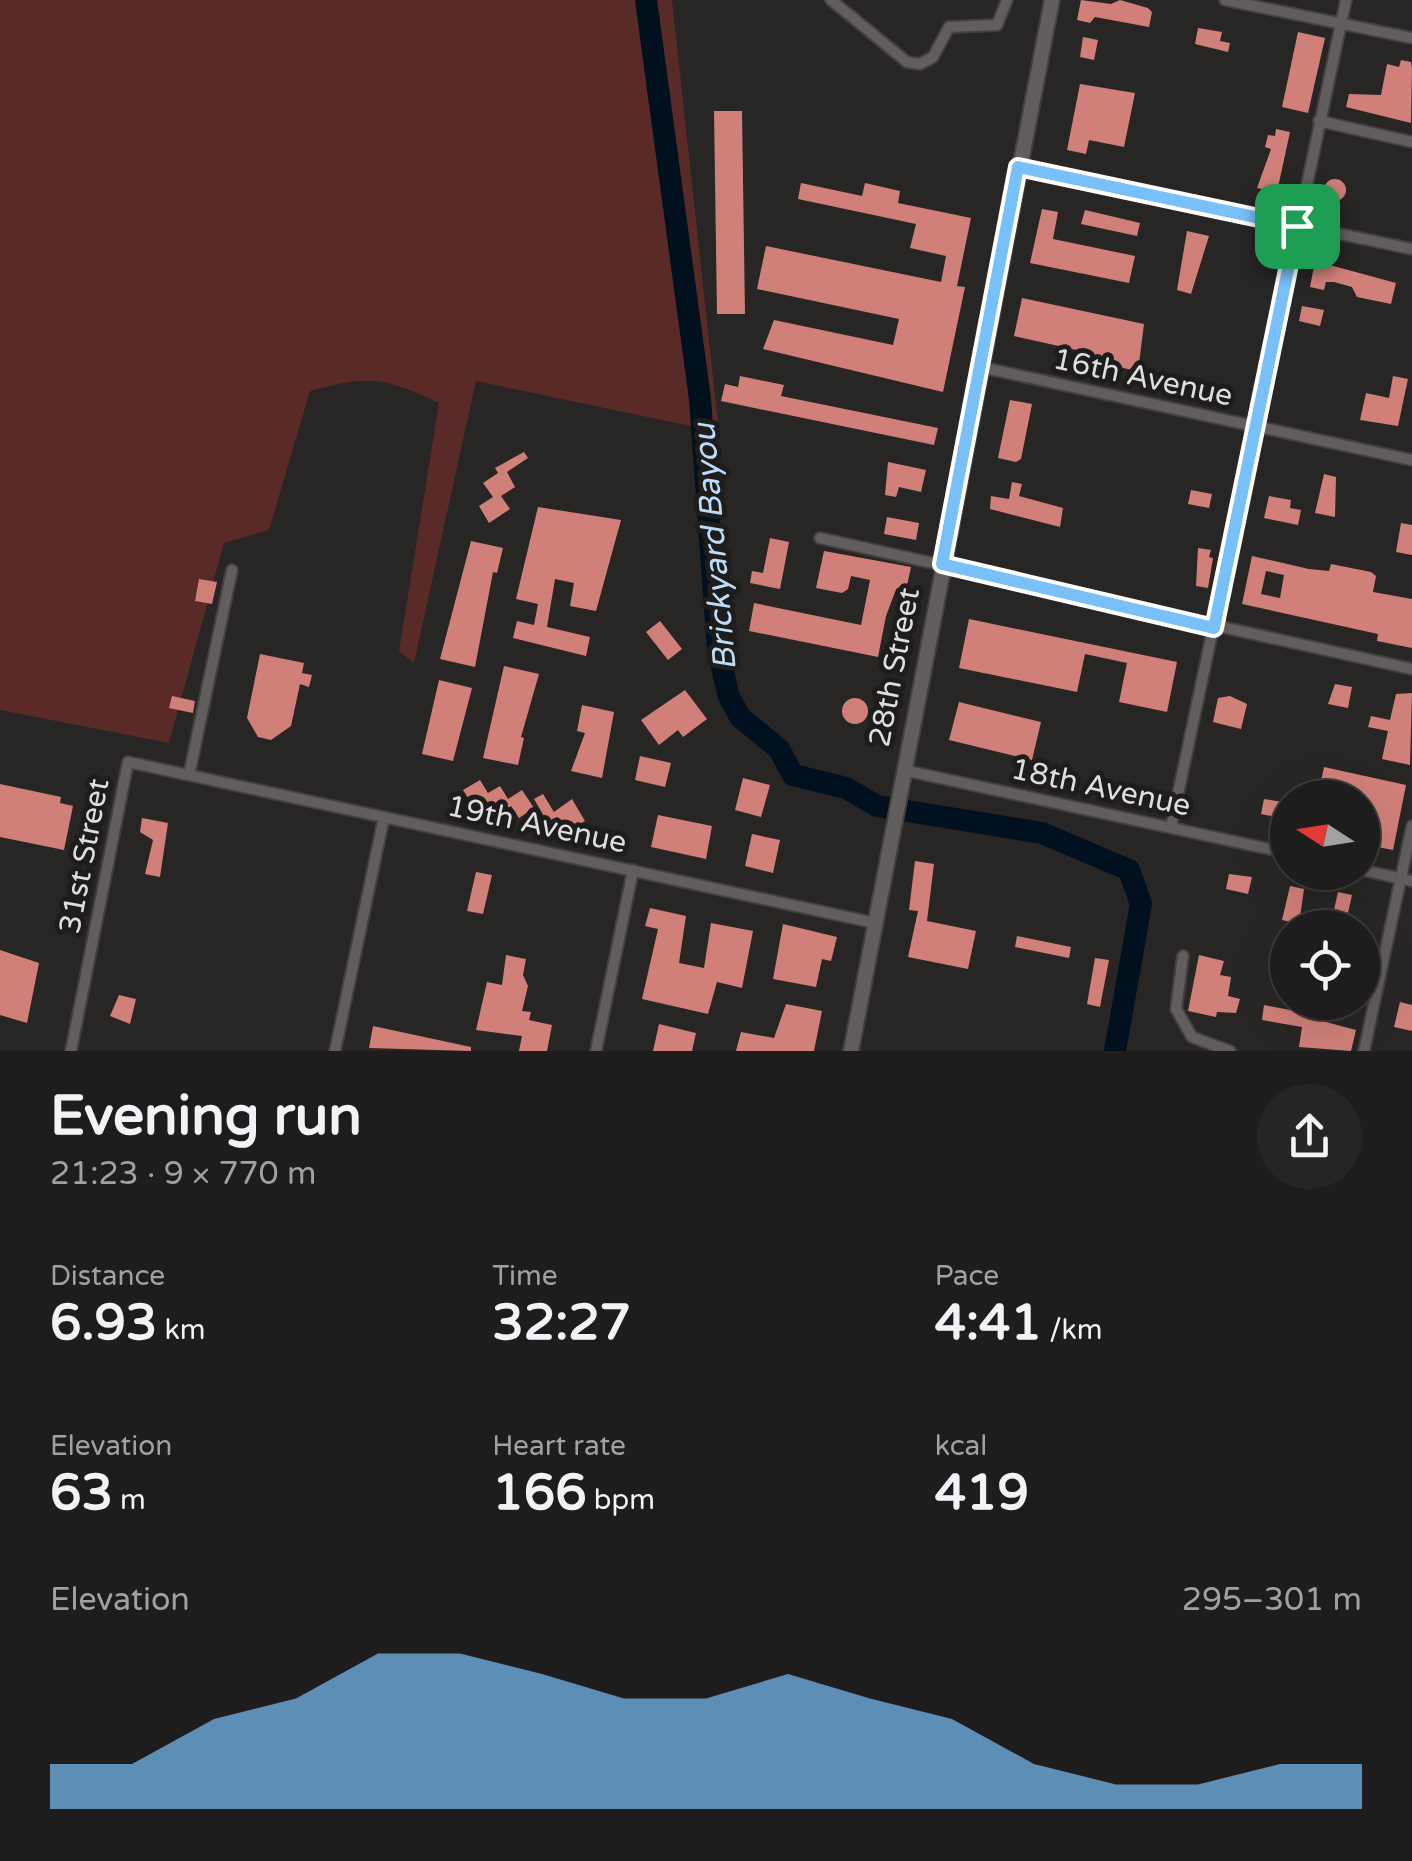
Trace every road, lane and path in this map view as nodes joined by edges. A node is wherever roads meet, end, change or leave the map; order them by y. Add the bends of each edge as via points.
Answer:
1 (831, 0) edge
2 (1007, 0) edge
3 (1052, 0) edge
4 (1226, 0) edge
5 (1346, 0) edge
6 (1340, 24) junction
7 (1412, 38) edge
8 (1319, 121) junction
9 (1412, 142) edge
10 (1018, 167) junction
11 (1297, 226) junction
12 (1412, 249) edge
13 (980, 367) junction
14 (1257, 427) junction
15 (1412, 460) edge
16 (820, 538) dead end
17 (942, 564) junction
18 (232, 570) dead end
19 (1214, 628) junction
20 (1412, 669) edge
21 (903, 770) junction
22 (189, 775) junction
23 (384, 817) junction
24 (1412, 826) edge
25 (1171, 827) junction
26 (1270, 849) edge
27 (633, 870) junction
28 (1380, 874) edge
29 (1406, 879) edge
30 (875, 923) junction
31 (1183, 956) dead end
32 (71, 1051) edge
33 (335, 1051) edge
34 (596, 1051) edge
35 (851, 1051) edge
36 (1230, 1051) edge
37 (1364, 1051) edge

1 - 2 street via 906,62 920,64 933,57 949,27 997,25
3 - 10 main road, 28th Street
4 - 6 street
5 - 6 street
6 - 7 street
6 - 8 street
8 - 9 street
8 - 11 street
10 - 11 street
10 - 13 main road, 28th Street
11 - 12 street
11 - 14 street
13 - 14 street, 16th Avenue
13 - 17 main road, 28th Street
14 - 15 street, 16th Avenue
14 - 19 street
16 - 17 street
17 - 19 street
17 - 21 main road, 28th Street
18 - 22 street
19 - 20 street
19 - 25 street
21 - 25 street, 18th Avenue
21 - 30 main road, 28th Street
22 - 23 street, 19th Avenue
22 - 32 street, 31st Street via 128,762
23 - 27 street, 19th Avenue
23 - 33 street
24 - 29 street
25 - 26 street, 18th Avenue
27 - 30 street, 19th Avenue
27 - 34 street
28 - 29 street
29 - 37 street
30 - 35 main road, 28th Street
31 - 36 street via 1176,1009 1192,1038

